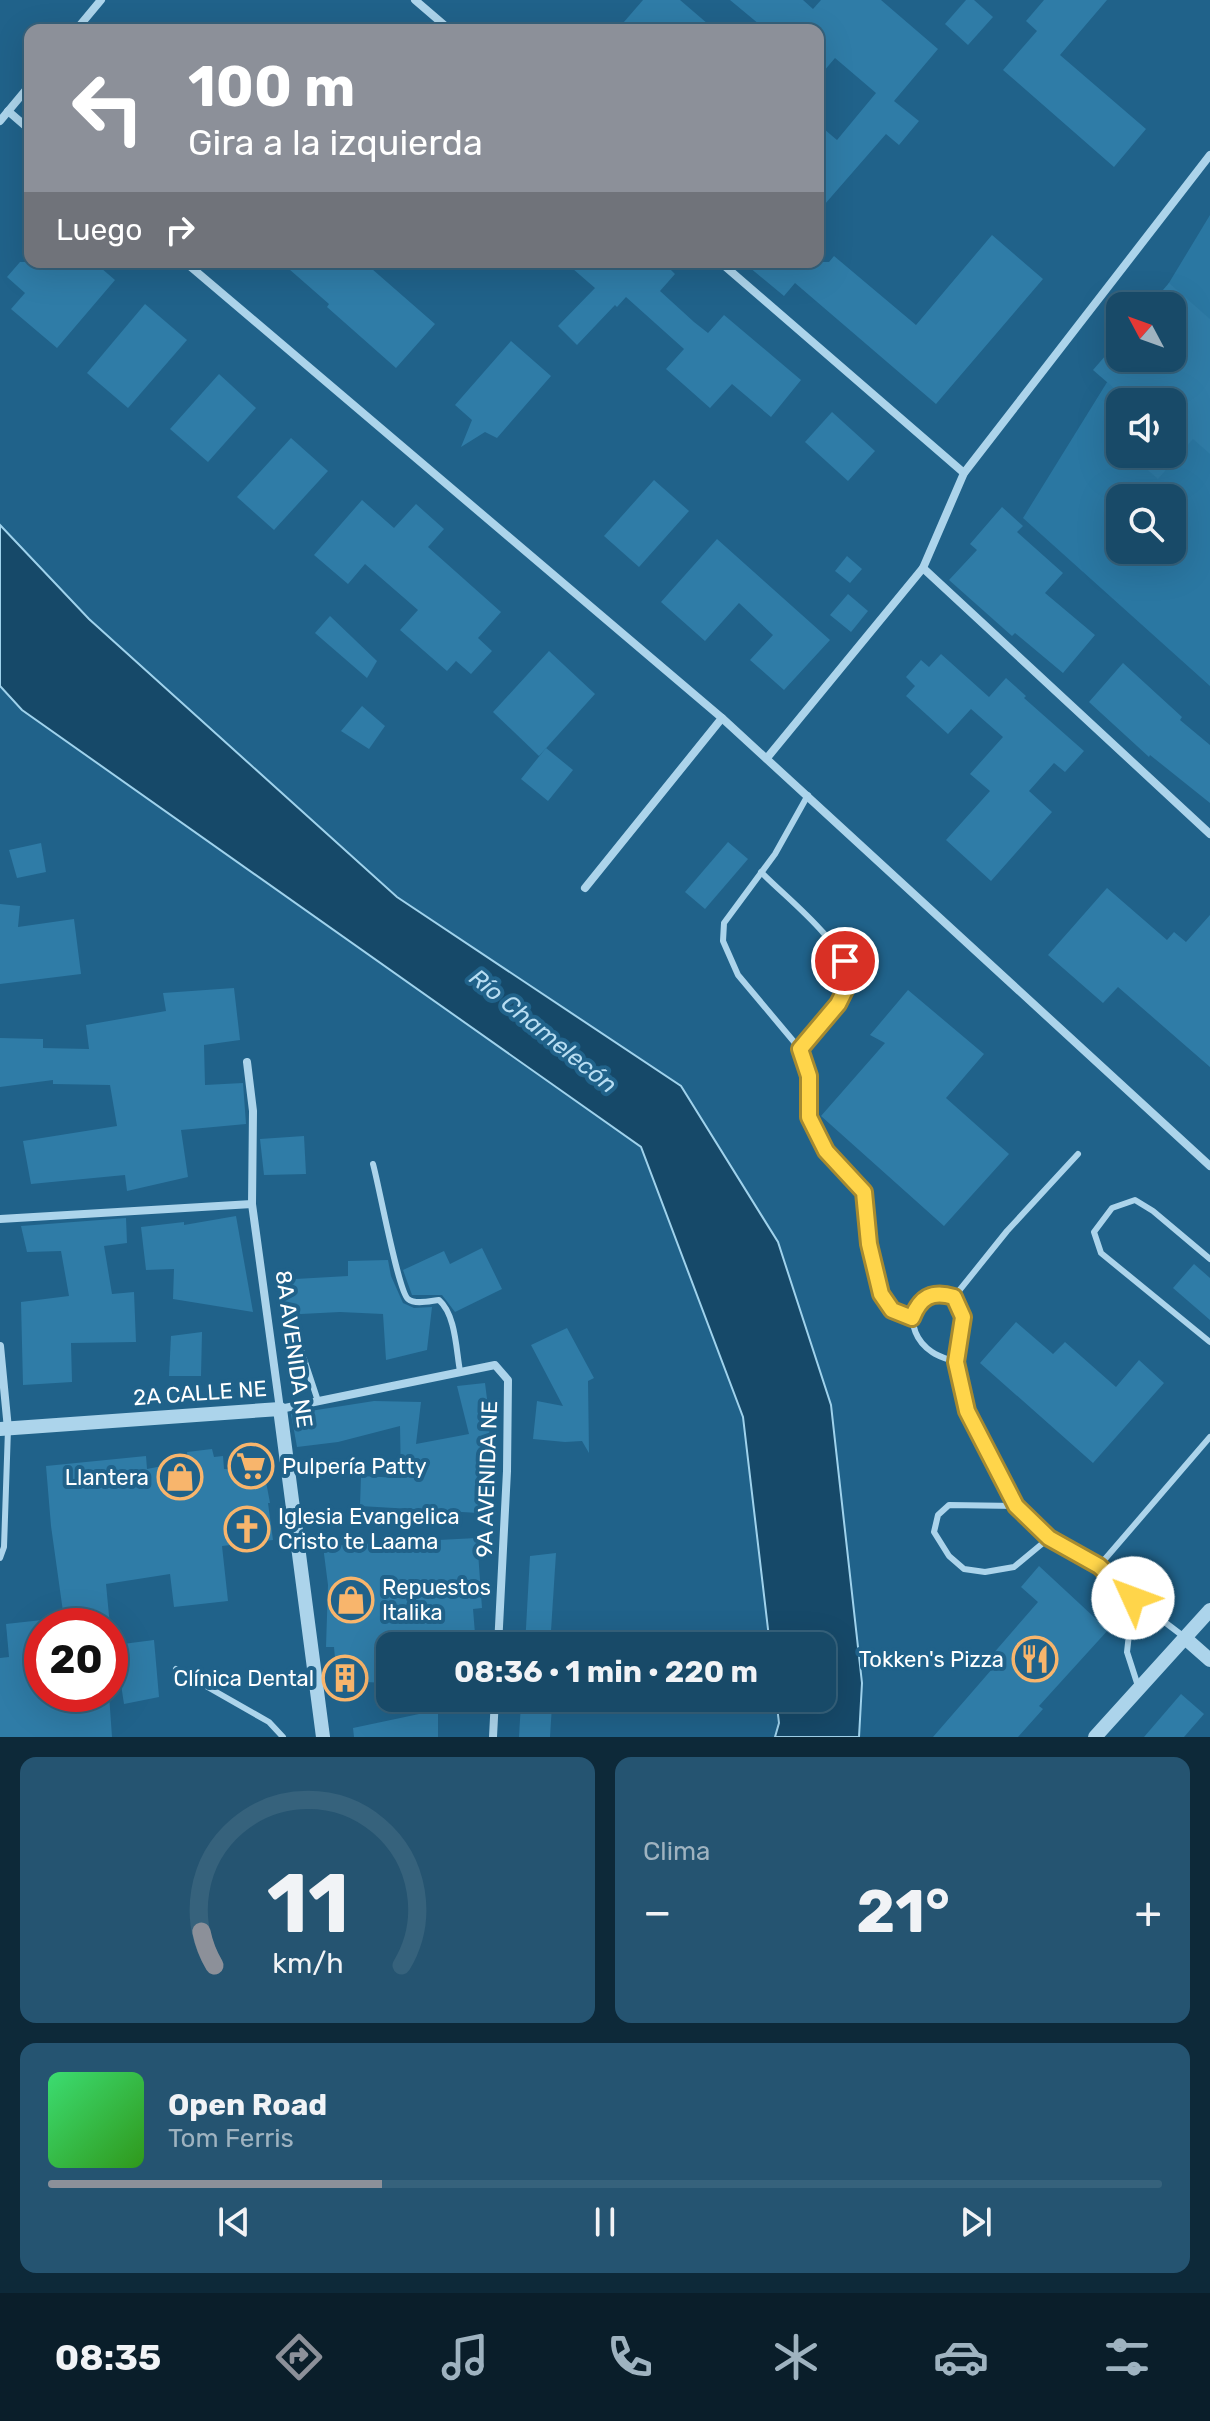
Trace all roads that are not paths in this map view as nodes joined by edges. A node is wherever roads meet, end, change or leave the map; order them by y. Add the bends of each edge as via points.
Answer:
1 (101, 0) edge
2 (415, 0) edge
3 (81, 24) edge
4 (443, 24) edge
5 (24, 92) edge
6 (8, 111) junction
7 (0, 121) edge
8 (24, 125) edge
9 (1210, 155) edge
10 (192, 268) edge
11 (727, 268) edge
12 (964, 473) junction
13 (923, 568) junction
14 (722, 718) junction
15 (767, 758) junction
16 (808, 795) junction
17 (1210, 834) edge
18 (761, 872) junction
19 (585, 888) dead end
20 (800, 1049) junction
21 (247, 1062) dead end
22 (1078, 1154) dead end
23 (373, 1164) dead end
24 (1210, 1166) edge
25 (252, 1204) junction
26 (0, 1219) edge
27 (1210, 1259) edge
28 (954, 1297) junction
29 (912, 1318) junction
30 (295, 1332) dead end
31 (1210, 1342) edge
32 (0, 1346) edge
33 (956, 1362) junction
34 (495, 1365) joint
35 (460, 1371) junction
36 (318, 1401) junction
37 (280, 1409) junction
38 (4, 1429) edge
39 (1210, 1437) edge
40 (1016, 1506) junction
41 (1049, 1538) junction
42 (0, 1558) edge
43 (1099, 1566) junction
44 (1133, 1598) junction
45 (1210, 1610) edge
46 (499, 1632) edge
47 (1185, 1638) junction
48 (1210, 1660) edge
49 (176, 1669) dead end
50 (1139, 1689) junction
51 (494, 1712) edge
52 (283, 1737) edge
53 (323, 1737) edge
54 (493, 1737) edge
55 (1095, 1737) edge

1 - 3 street
2 - 4 street
5 - 6 street
6 - 7 street
6 - 8 street
9 - 12 street
10 - 14 street
11 - 12 street
12 - 13 street
13 - 15 street
13 - 17 street
14 - 15 street
14 - 19 street
15 - 16 street
16 - 18 lane
16 - 24 street
18 - 20 lane via 724,923 723,941 738,975
18 - 20 lane via 825,936 851,978 838,1004
20 - 29 lane via 809,1076 809,1117 826,1151 864,1192 881,1294 892,1310
21 - 25 street, 8A AVENIDA NE via 253,1111
22 - 28 lane
23 - 35 lane via 399,1283 412,1303 443,1304
25 - 26 street
25 - 37 street, 8A AVENIDA NE
27 - 31 lane via 1135,1200 1112,1208 1094,1232 1101,1253
28 - 29 lane via 929,1294
28 - 33 lane via 963,1317
29 - 33 lane via 924,1345
30 - 36 lane
32 - 38 street
33 - 40 lane via 967,1411
34 - 35 street, 2A CALLE NE
34 - 46 street, 9A AVENIDA NE via 508,1380 509,1410
35 - 36 street, 2A CALLE NE
36 - 37 street, 2A CALLE NE
37 - 38 street, 2A CALLE NE
37 - 53 street, 8A AVENIDA NE
38 - 42 lane
39 - 43 lane
40 - 41 lane
40 - 41 lane via 949,1505 938,1515 934,1532 964,1569 985,1572 1014,1567
41 - 43 lane
43 - 44 lane
44 - 47 lane
44 - 50 lane via 1127,1652
45 - 47 street
47 - 48 street
47 - 50 street
49 - 52 lane via 269,1722
50 - 55 street
51 - 54 street

